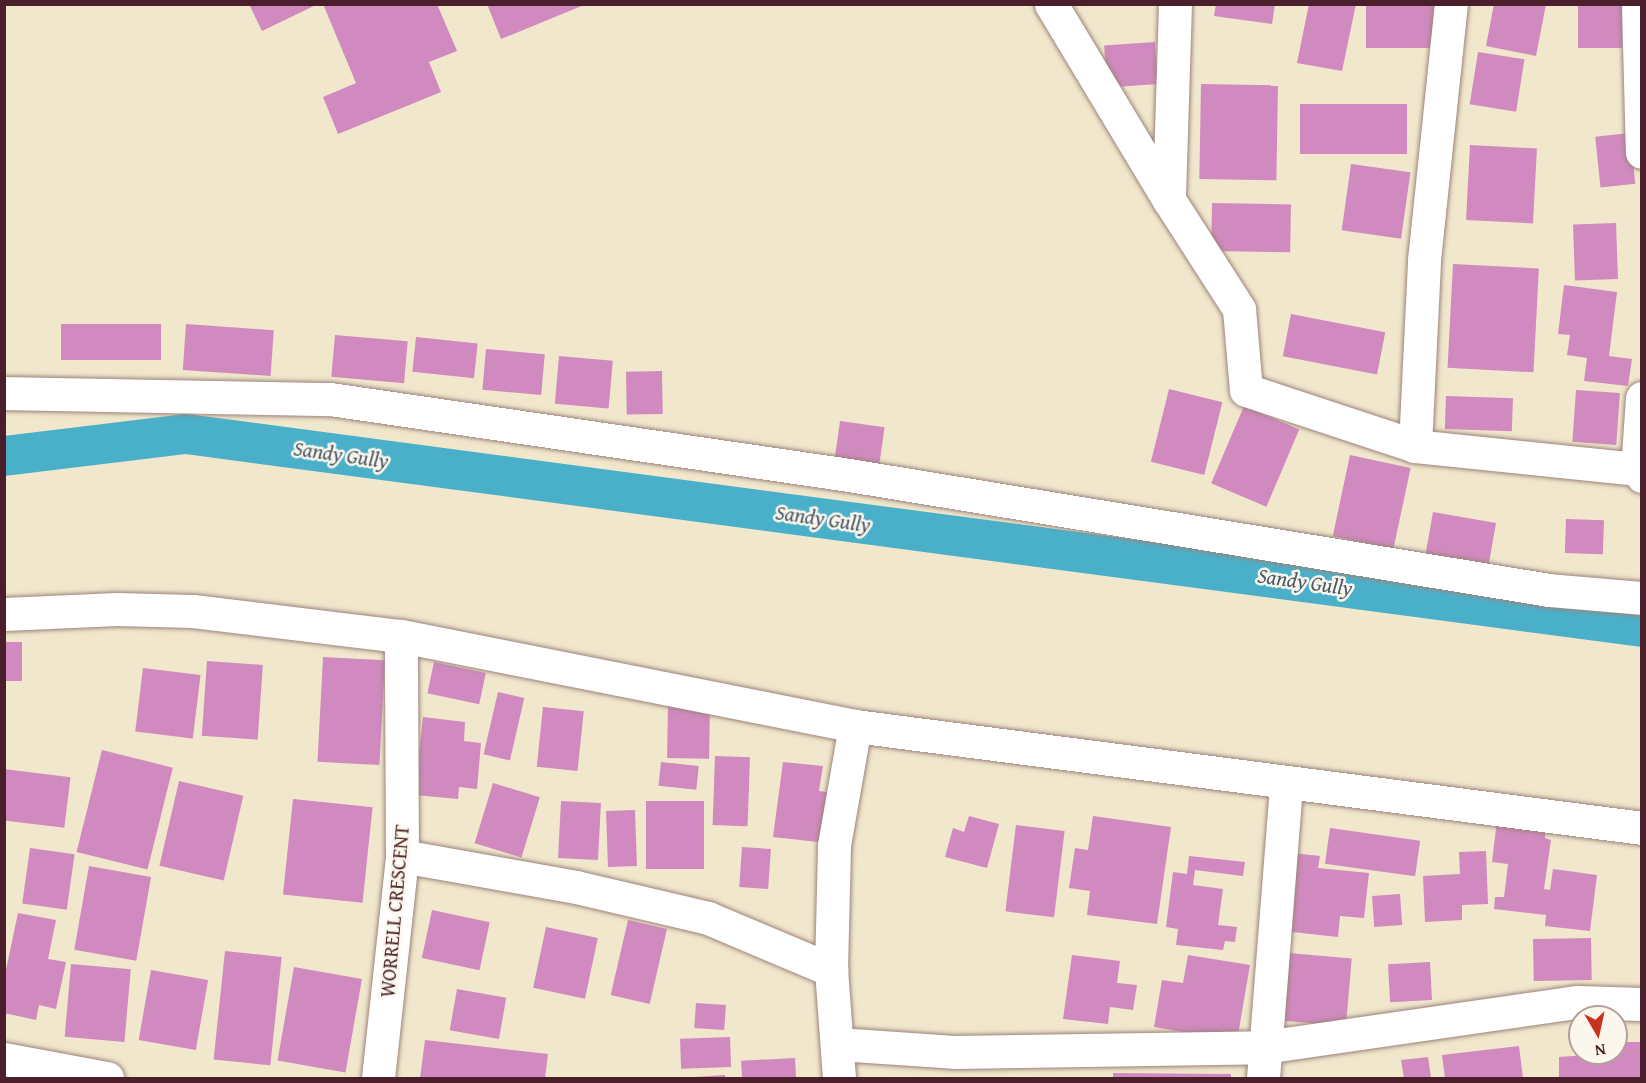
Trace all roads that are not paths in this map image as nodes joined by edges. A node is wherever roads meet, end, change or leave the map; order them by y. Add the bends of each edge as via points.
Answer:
1 (1051, 4) edge
2 (1175, 4) edge
3 (1451, 4) edge
4 (1638, 4) edge
5 (1641, 152) edge
6 (1169, 200) junction
7 (4, 393) edge
8 (1641, 398) edge
9 (1415, 446) junction
10 (1639, 472) edge
11 (1641, 598) edge
12 (4, 614) edge
13 (401, 636) junction
14 (855, 726) junction
15 (1286, 783) junction
16 (1641, 828) edge
17 (402, 856) junction
18 (831, 969) junction
19 (1641, 1004) edge
20 (838, 1044) junction
21 (4, 1059) edge
22 (1263, 1063) edge
23 (107, 1078) edge
24 (378, 1078) edge
25 (839, 1078) edge

1 - 6 street
2 - 6 street
3 - 9 street via 1424,260
4 - 5 street
6 - 9 street via 1239,309 1246,390
7 - 11 street via 330,399 861,477 1549,590
8 - 10 street
9 - 10 street
12 - 13 street via 117,609 193,611
13 - 14 street
13 - 17 street, WORRELL CRESCENT
14 - 15 street
14 - 18 street via 834,845
15 - 16 street
15 - 22 street
17 - 18 street via 576,887 708,918
17 - 24 street, WORRELL CRESCENT
18 - 20 street
19 - 22 street via 1578,1002
20 - 22 street
20 - 25 street
21 - 23 street

